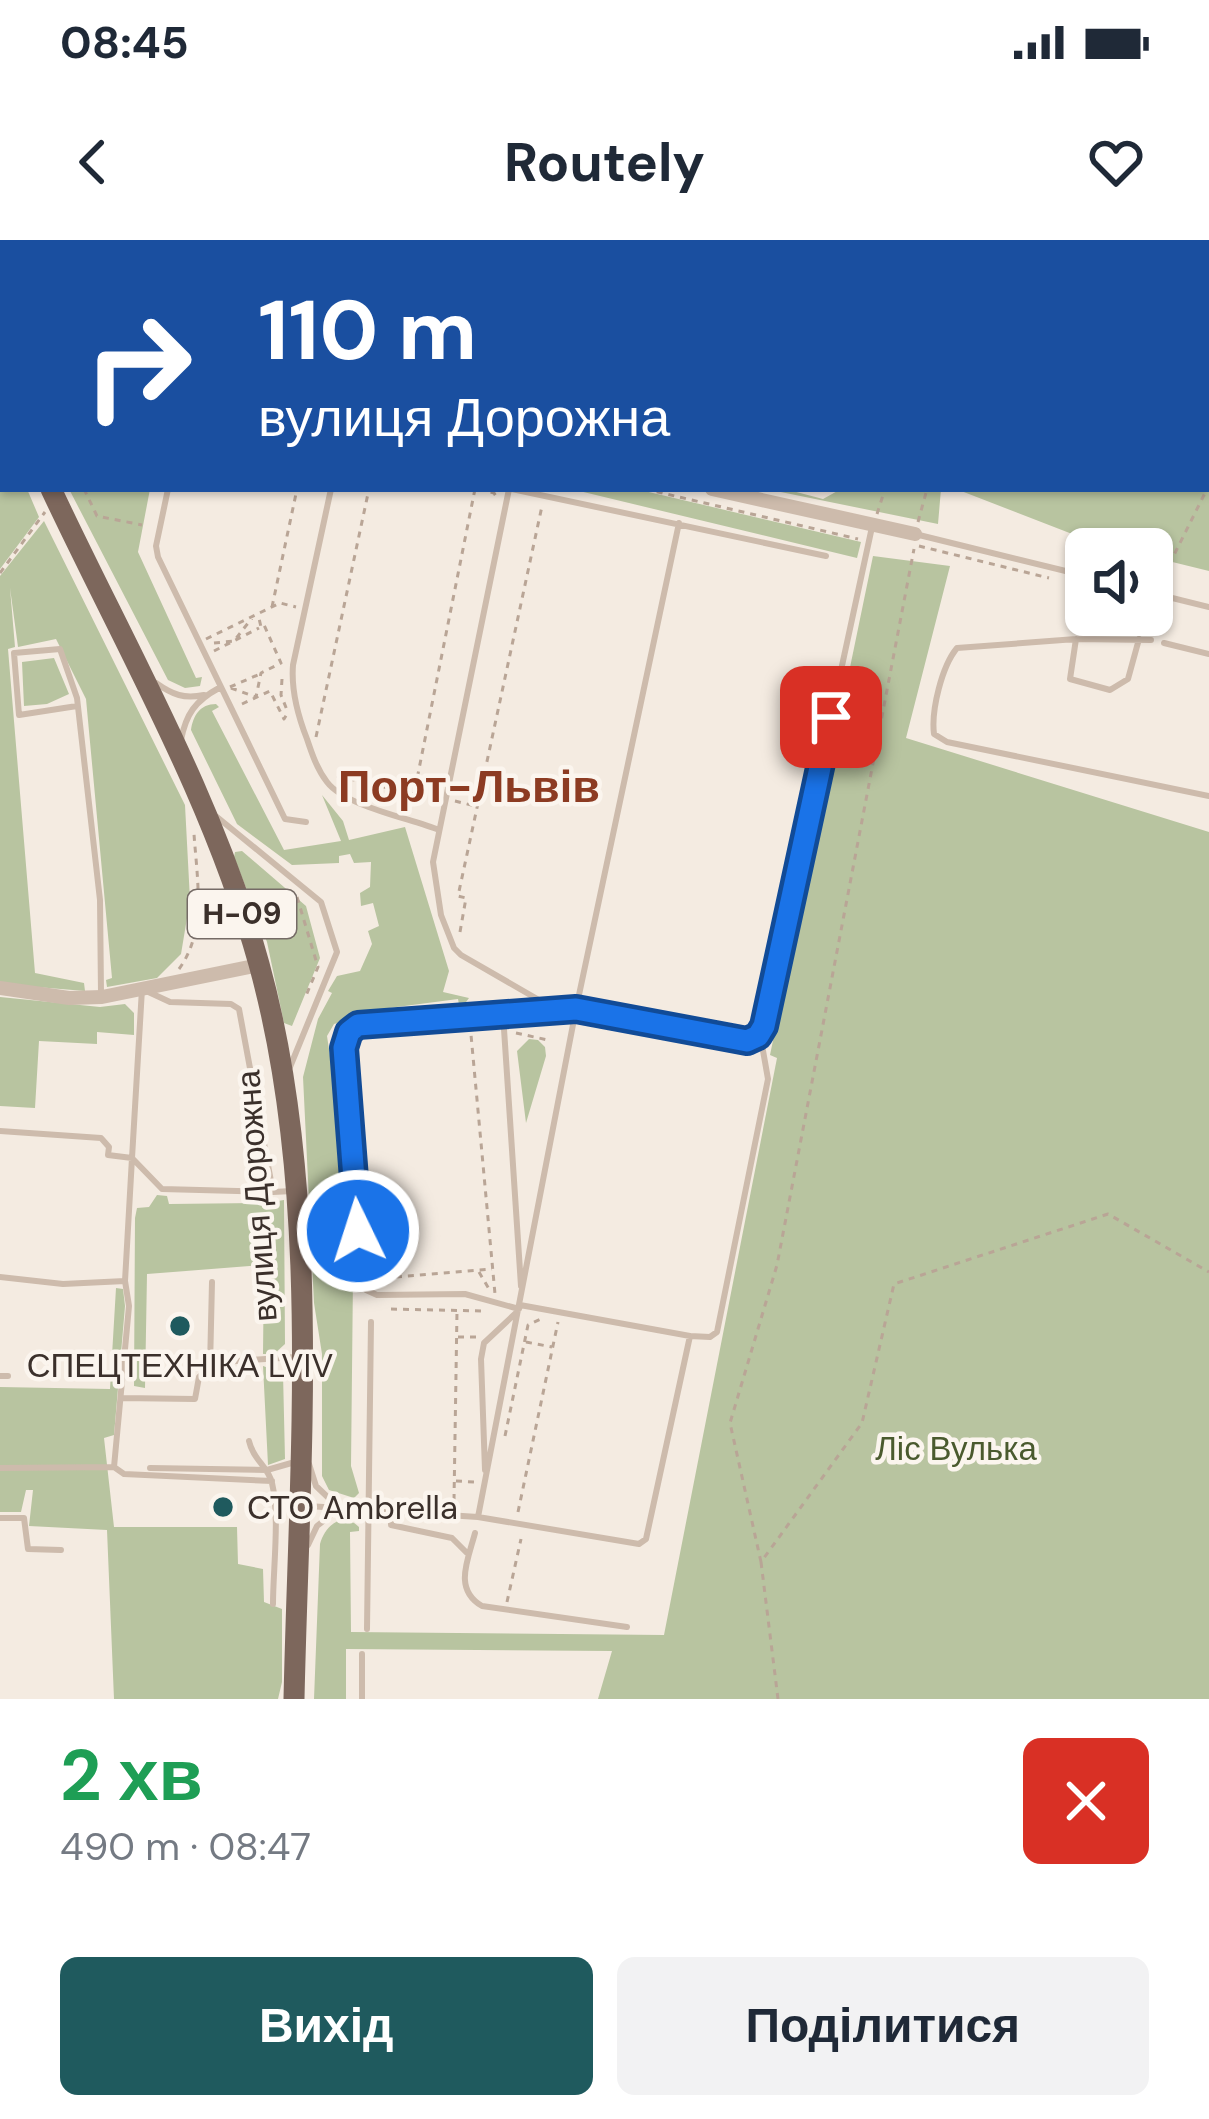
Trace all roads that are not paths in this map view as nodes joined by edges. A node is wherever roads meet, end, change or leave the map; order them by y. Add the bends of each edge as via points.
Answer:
1 (52, 492) edge
2 (167, 492) edge
3 (330, 492) edge
4 (509, 492) edge
5 (525, 492) edge
6 (725, 492) edge
7 (679, 523) junction
8 (872, 527) junction
9 (915, 534) joint
10 (826, 556) dead end
11 (1065, 572) edge
12 (1173, 598) edge
13 (1209, 607) edge
14 (1139, 637) junction
15 (1076, 639) junction
16 (1151, 640) dead end
17 (1164, 644) dead end
18 (1209, 654) edge
19 (140, 672) junction
20 (219, 688) junction
21 (208, 694) junction
22 (77, 706) junction
23 (179, 754) junction
24 (1209, 796) edge
25 (202, 805) junction
26 (306, 822) dead end
27 (439, 830) junction
28 (259, 964) junction
29 (0, 988) edge
30 (142, 989) junction
31 (102, 997) junction
32 (576, 1009) junction
33 (503, 1014) junction
34 (764, 1026) junction
35 (284, 1081) junction
36 (0, 1131) edge
37 (132, 1158) junction
38 (284, 1192) junction
39 (0, 1277) edge
40 (124, 1281) junction
41 (212, 1282) dead end
42 (520, 1303) junction
43 (371, 1322) dead end
44 (691, 1336) junction
45 (300, 1357) junction
46 (210, 1367) junction
47 (121, 1398) junction
48 (300, 1431) junction
49 (249, 1441) dead end
50 (299, 1461) junction
51 (114, 1467) junction
52 (0, 1468) edge
53 (150, 1468) dead end
54 (267, 1470) junction
55 (485, 1480) junction
56 (272, 1481) junction
57 (299, 1506) junction
58 (340, 1508) junction
59 (369, 1510) junction
60 (391, 1511) junction
61 (478, 1517) junction
62 (0, 1519) edge
63 (475, 1533) dead end
64 (61, 1550) dead end
65 (467, 1563) junction
66 (297, 1576) junction
67 (273, 1604) dead end
68 (627, 1628) dead end
69 (367, 1629) dead end
70 (362, 1654) dead end
71 (294, 1699) edge
72 (362, 1699) edge

1 - 19 main road, вулиця Дорожна / Н-09
2 - 20 lane via 158,557
3 - 27 lane via 293,665 302,727 329,786
4 - 27 lane
5 - 7 lane
6 - 8 street
7 - 10 lane
7 - 32 lane
8 - 9 street
8 - 34 lane
9 - 11 lane
12 - 13 lane
14 - 15 lane
14 - 15 lane via 1128,680 1110,691 1070,679
14 - 16 lane
15 - 24 lane via 957,647 934,734
17 - 18 lane
19 - 21 lane via 172,695
19 - 23 main road, вулиця Дорожна / Н-09
20 - 21 lane
20 - 26 lane via 285,819
21 - 23 lane via 185,719
22 - 22 lane via 60,649 14,653 19,715
22 - 31 lane via 100,900
23 - 25 main road, вулиця Дорожна / Н-09
25 - 28 main road, вулиця Дорожна / Н-09
25 - 35 lane via 321,902 337,952
27 - 32 lane via 434,886 454,948 539,1000
28 - 30 street
28 - 35 main road, вулиця Дорожна / Н-09
29 - 31 street
30 - 31 street
30 - 37 lane
30 - 38 lane via 170,1002 239,1009
32 - 33 lane
32 - 34 lane via 747,1041
32 - 42 lane
33 - 42 lane
33 - 42 lane via 358,1025 345,1039 366,1289
34 - 44 lane via 769,1079 719,1325 710,1337
35 - 38 main road, вулиця Дорожна / Н-09
36 - 37 lane via 100,1138 107,1155
37 - 38 lane via 162,1189
37 - 40 lane
38 - 45 main road, вулиця Дорожна / Н-09
39 - 40 lane
40 - 47 lane
41 - 46 lane
42 - 44 lane
42 - 55 lane
42 - 55 lane via 484,1343
43 - 59 lane
44 - 61 lane via 646,1539 613,1542
45 - 46 lane
45 - 48 main road, вулиця Дорожна / Н-09
46 - 47 lane via 195,1399
47 - 51 lane
48 - 50 main road, вулиця Дорожна / Н-09
48 - 58 lane via 316,1486
49 - 54 lane
50 - 54 lane
50 - 57 main road, вулиця Дорожна / Н-09
51 - 52 lane
51 - 56 lane via 124,1474
53 - 54 lane
54 - 56 lane
55 - 61 lane
56 - 67 lane
57 - 58 lane
57 - 66 main road, вулиця Дорожна / Н-09
58 - 59 lane
58 - 66 lane via 317,1526
59 - 60 lane
59 - 69 lane
60 - 61 lane
60 - 65 lane via 391,1525 452,1538
62 - 64 lane via 23,1518 28,1549
63 - 65 lane
65 - 68 lane via 463,1580 472,1600
66 - 71 main road, вулиця Дорожна / Н-09
70 - 72 lane

